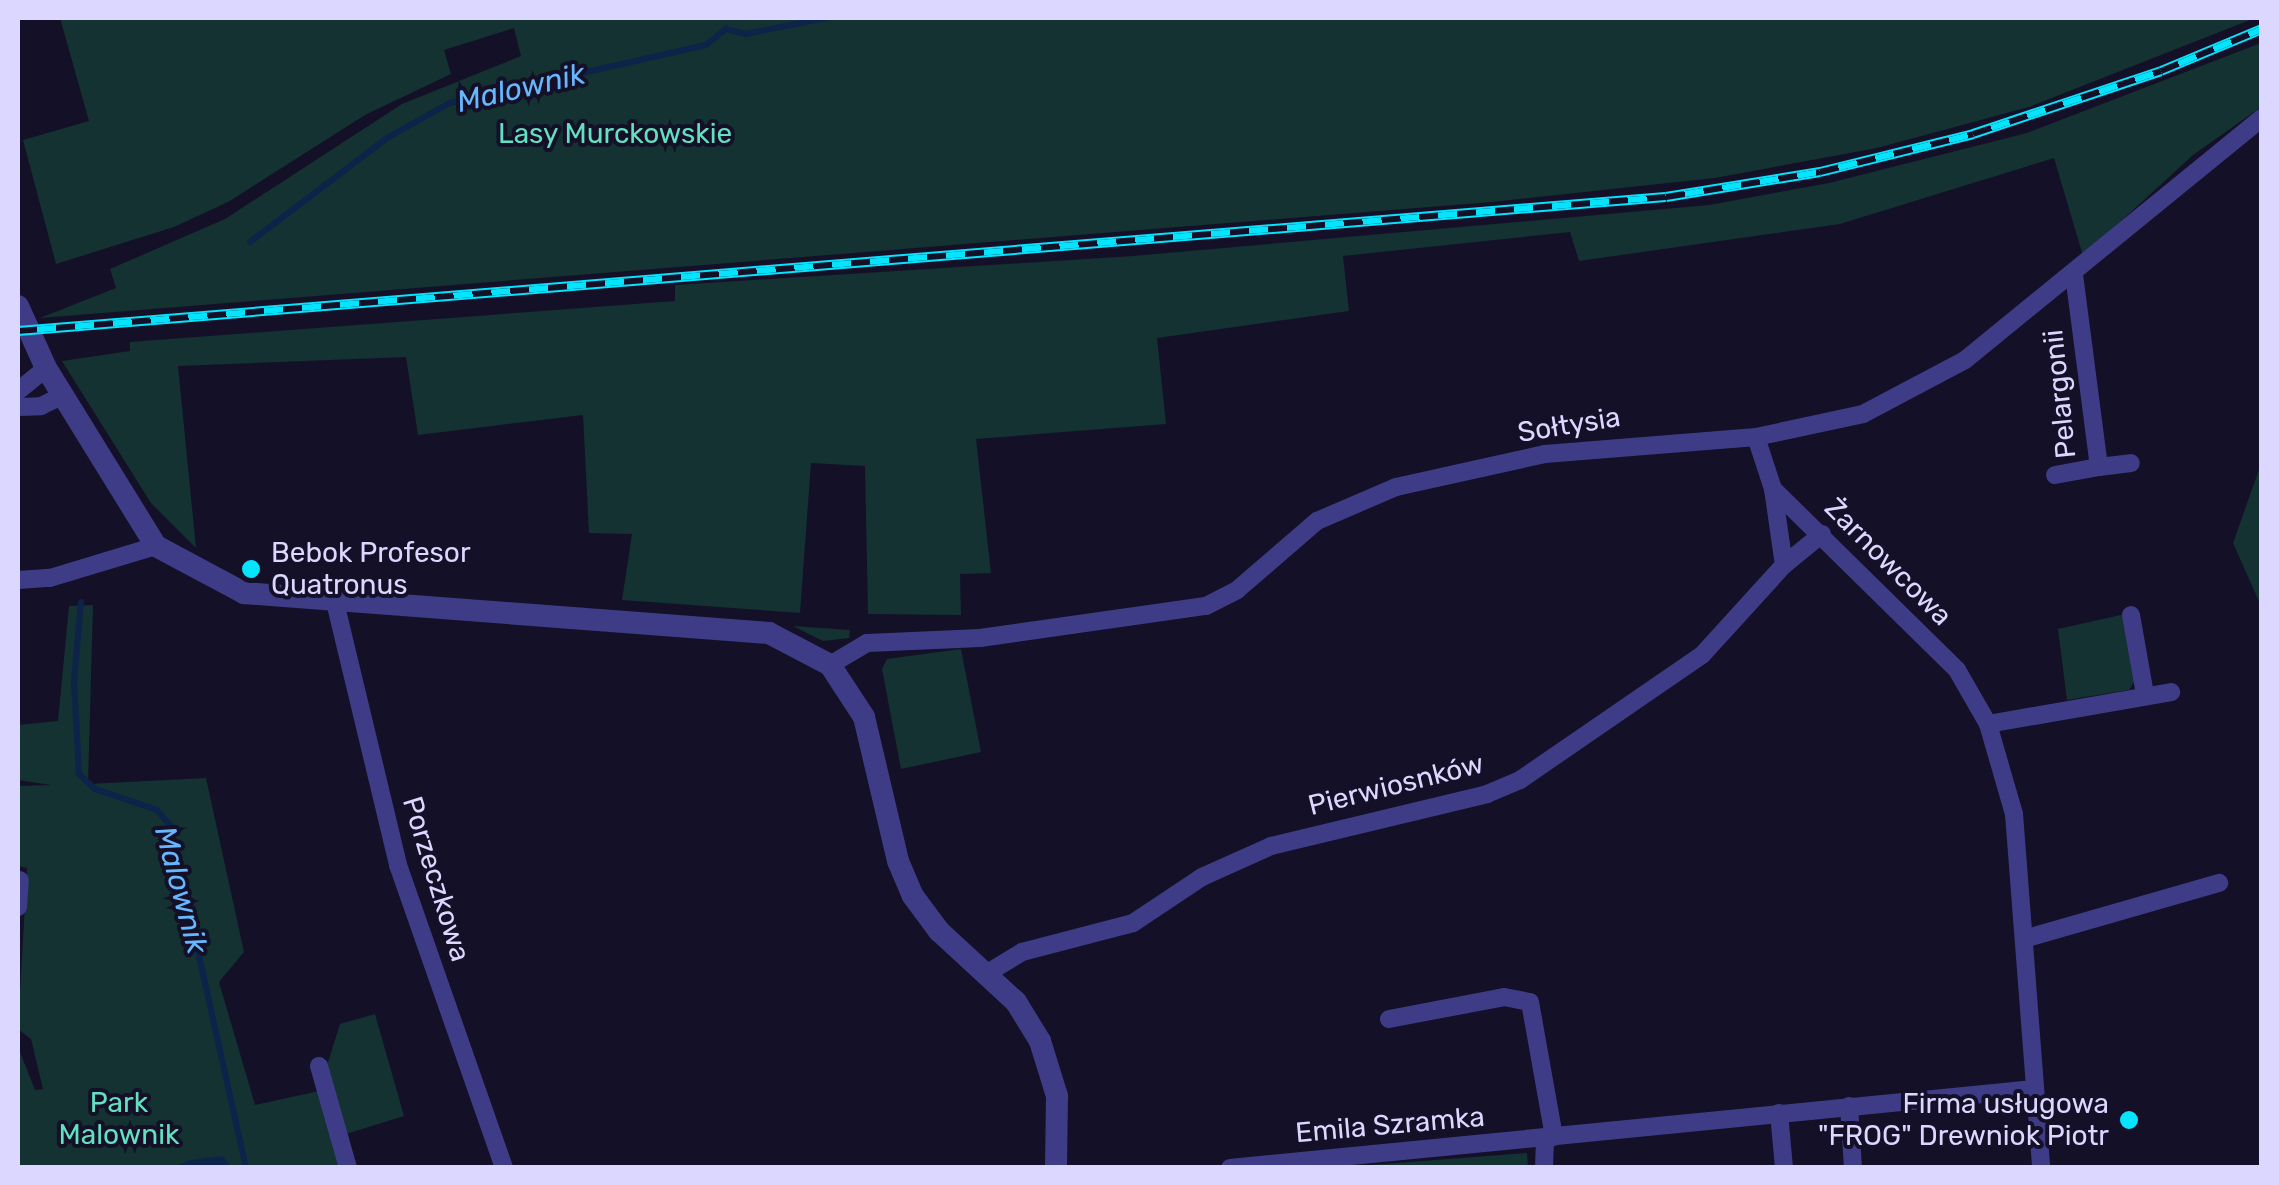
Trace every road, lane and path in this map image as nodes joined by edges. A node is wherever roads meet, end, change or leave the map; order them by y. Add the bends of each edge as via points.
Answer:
1 (2262, 118) edge
2 (2074, 274) junction
3 (18, 306) edge
4 (46, 368) junction
5 (18, 391) edge
6 (64, 396) junction
7 (18, 406) edge
8 (1756, 438) junction
9 (2131, 464) dead end
10 (2099, 467) junction
11 (2055, 475) dead end
12 (1773, 489) junction
13 (1822, 534) junction
14 (156, 546) junction
15 (1784, 565) junction
16 (18, 580) edge
17 (335, 602) junction
18 (2131, 615) dead end
19 (830, 665) junction
20 (2170, 692) dead end
21 (2144, 694) junction
22 (1988, 724) junction
23 (20, 880) dead end
24 (2219, 883) dead end
25 (18, 907) edge
26 (2028, 938) junction
27 (986, 974) junction
28 (1388, 1019) dead end
29 (320, 1066) dead end
30 (2034, 1089) junction
31 (1849, 1106) junction
32 (1779, 1113) junction
33 (1550, 1138) junction
34 (348, 1168) edge
35 (504, 1168) edge
36 (1056, 1168) edge
37 (1230, 1168) edge
38 (1544, 1168) edge
39 (1784, 1168) edge
40 (1853, 1168) edge
41 (2041, 1168) edge

1 - 2 street, Sołtysia
2 - 8 street, Sołtysia via 1966,360 1913,392 1826,426
2 - 10 street, Pelargonii
3 - 4 street
4 - 5 street
4 - 6 street
6 - 7 street via 42,406
6 - 14 street
8 - 12 street, Żarnowcowa
8 - 19 street, Sołtysia via 1609,445 1396,487 1317,522 1238,590 1206,606 980,638 866,643
9 - 10 street
10 - 11 street, Pelargonii
12 - 13 street, Żarnowcowa
12 - 15 street
13 - 15 street, Pierwiosnków
13 - 22 street, Żarnowcowa via 1957,670
14 - 16 street via 50,578
14 - 17 street via 244,593
15 - 27 street, Pierwiosnków via 1702,655 1520,780 1271,846 1202,877 1133,923 1022,952
17 - 19 street via 769,633
17 - 35 street, Porzeczkowa via 398,865
18 - 21 street
19 - 27 street via 864,717 904,879 939,931
20 - 21 street
21 - 22 street
22 - 26 street, Żarnowcowa via 2014,814
23 - 25 street
24 - 26 street
26 - 30 street, Żarnowcowa
27 - 36 street via 1016,1002 1048,1059 1057,1096
28 - 33 street via 1504,997 1530,1002
29 - 34 street
30 - 31 street, Emila Szramka
30 - 41 street, Żarnowcowa
31 - 32 street, Emila Szramka
31 - 40 street
32 - 33 street, Emila Szramka
32 - 39 street
33 - 37 street, Emila Szramka
33 - 38 street

